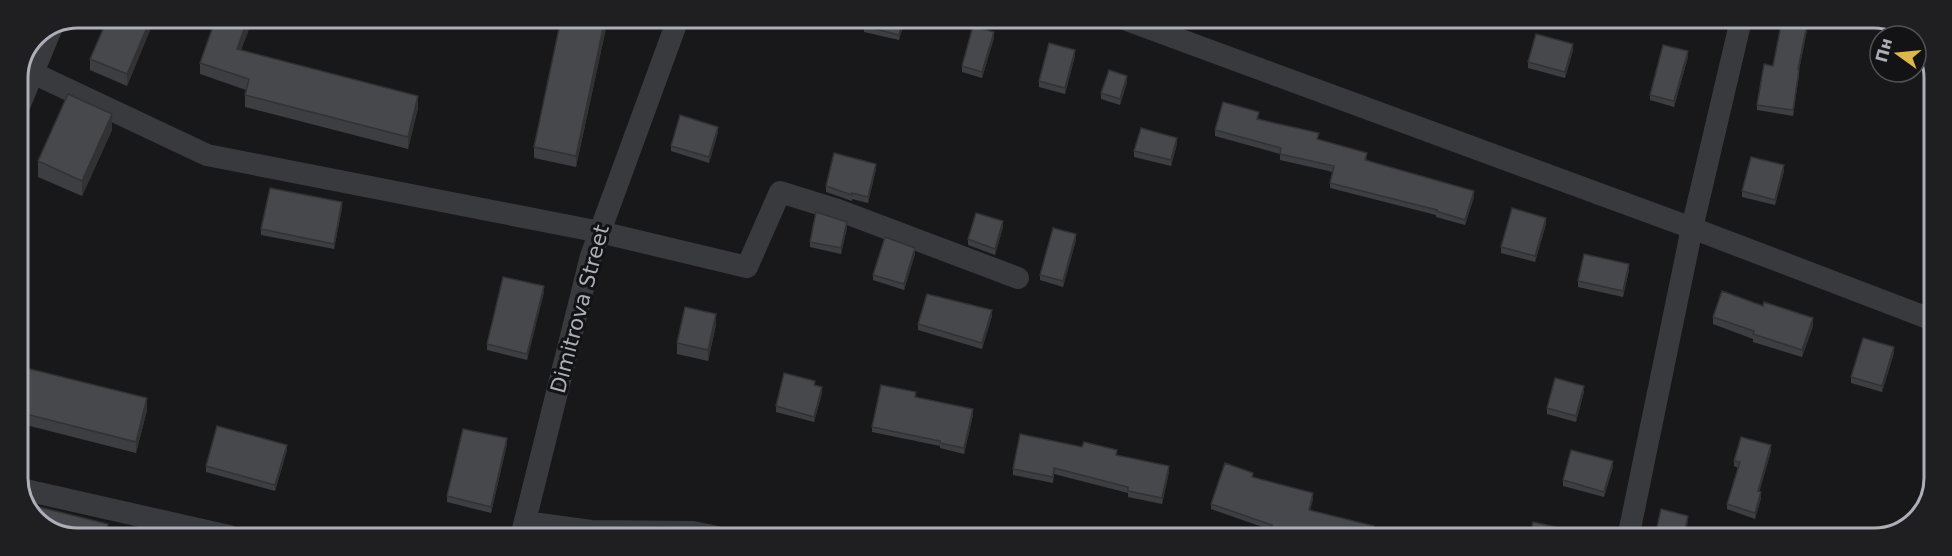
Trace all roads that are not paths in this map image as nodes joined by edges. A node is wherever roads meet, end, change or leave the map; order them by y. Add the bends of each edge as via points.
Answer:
1 (675, 28) edge
2 (1148, 28) edge
3 (1739, 28) edge
4 (46, 41) edge
5 (33, 73) junction
6 (28, 85) edge
7 (1692, 228) junction
8 (600, 232) junction
9 (1018, 278) dead end
10 (1924, 316) edge
11 (31, 491) edge
12 (194, 528) edge
13 (523, 528) edge
14 (1630, 528) edge

1 - 8 street, Dimitrova Street
2 - 7 street
3 - 7 street
4 - 5 street
5 - 6 street
5 - 8 street via 207,155
7 - 10 street
7 - 14 street
8 - 9 street via 747,267 780,192
8 - 13 street, Dimitrova Street
11 - 12 street

